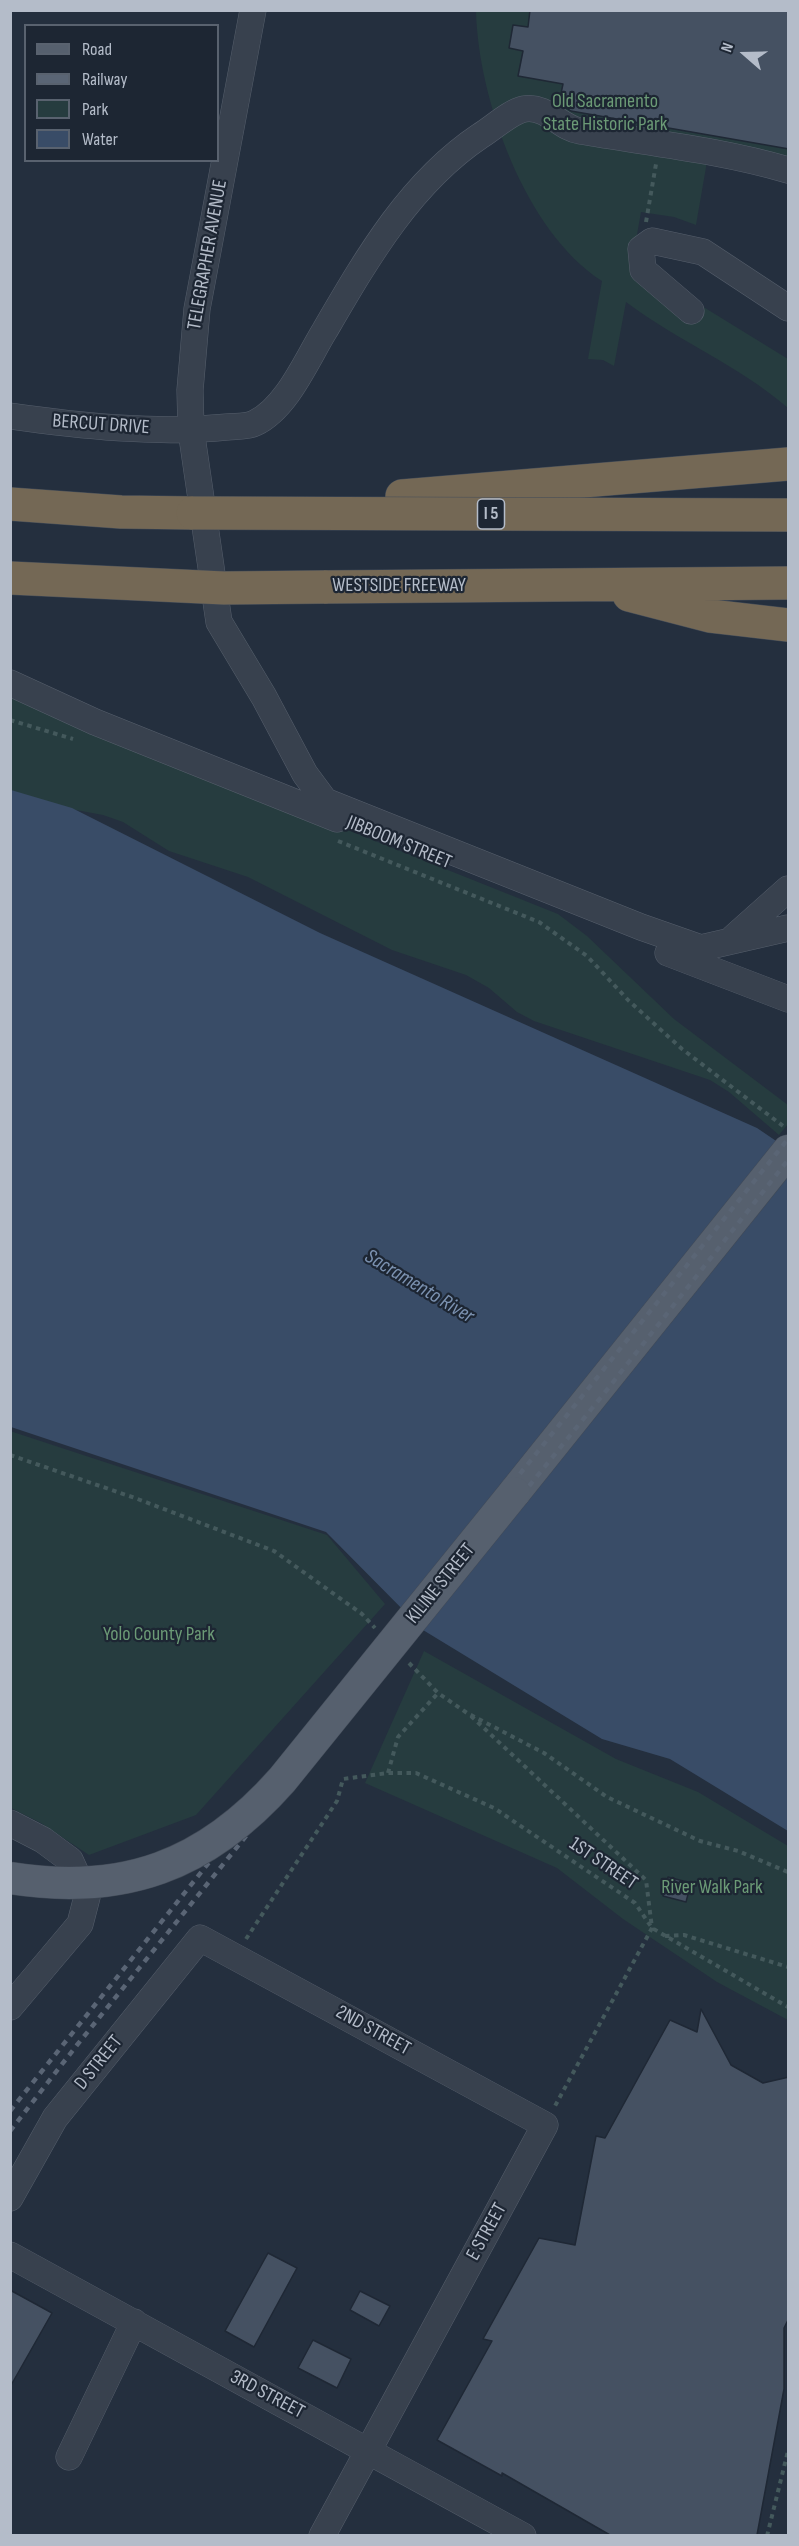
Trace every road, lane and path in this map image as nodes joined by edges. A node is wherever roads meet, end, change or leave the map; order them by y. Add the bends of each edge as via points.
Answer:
1 (253, 10) edge
2 (660, 144) junction
3 (789, 170) edge
4 (641, 249) junction
5 (789, 308) edge
6 (691, 311) dead end
7 (10, 416) edge
8 (191, 430) junction
9 (789, 464) edge
10 (10, 504) edge
11 (193, 513) junction
12 (789, 515) edge
13 (10, 578) edge
14 (789, 583) edge
15 (592, 585) junction
16 (789, 625) edge
17 (10, 683) edge
18 (789, 889) edge
19 (539, 922) dead end
20 (789, 928) edge
21 (731, 940) junction
22 (789, 999) edge
23 (789, 1130) edge
24 (789, 1151) edge
25 (10, 1455) edge
26 (362, 1614) dead end
27 (467, 1713) junction
28 (388, 1773) junction
29 (10, 1823) edge
30 (789, 1872) edge
31 (10, 1878) edge
32 (652, 1928) junction
33 (665, 1936) junction
34 (200, 1938) joint
35 (235, 1956) junction
36 (789, 1967) edge
37 (10, 2007) edge
38 (789, 2007) edge
39 (545, 2126) junction
40 (10, 2198) edge
41 (10, 2255) edge
42 (134, 2322) junction
43 (369, 2450) junction
44 (789, 2451) edge
45 (69, 2457) dead end
46 (322, 2535) edge
47 (523, 2535) edge
48 (767, 2535) edge

1 - 8 street, TELEGRAPHER AVENUE via 197,309
2 - 3 street, BERCUT DRIVE via 742,156
2 - 4 path
2 - 8 street, BERCUT DRIVE via 571,129 537,109 522,109 449,159 415,193 348,292 298,377 269,414 254,424
4 - 5 street via 652,241 703,252
4 - 6 street via 643,270
7 - 8 street, BERCUT DRIVE via 58,423
8 - 21 street, TELEGRAPHER AVENUE via 219,622 305,774 325,801 701,948
9 - 11 highway, bridge
10 - 11 highway, I 5
11 - 12 highway, I 5, bridge
13 - 15 highway, WESTSIDE FREEWAY, bridge via 224,588
14 - 15 highway, WESTSIDE FREEWAY
15 - 16 highway via 710,616
17 - 22 street, JIBBOOM STREET via 95,722
18 - 21 street
19 - 23 path via 587,956 674,1042
20 - 21 street, TELEGRAPHER AVENUE
24 - 31 main road, KILINE STREET, bridge via 282,1780 247,1816 203,1848 139,1875 73,1884
25 - 26 path via 274,1551
27 - 28 path via 438,1693 398,1737
27 - 30 path via 544,1753 607,1797 700,1841 738,1851
27 - 32 path via 645,1880
28 - 32 path, 1ST STREET via 416,1773 494,1809 635,1903
28 - 35 path, 1ST STREET via 344,1779 337,1801
29 - 37 street via 70,1860 87,1897 80,1924
32 - 33 path, 1ST STREET
32 - 39 path
33 - 36 path via 684,1935
33 - 38 path, 1ST STREET
34 - 35 street, 2ND STREET
34 - 40 street, D STREET via 55,2118
35 - 39 street, 2ND STREET
39 - 43 street, E STREET
41 - 42 street, 3RD STREET
42 - 43 street, 3RD STREET
42 - 45 street
43 - 46 street, E STREET
43 - 47 street, 3RD STREET
44 - 48 path

